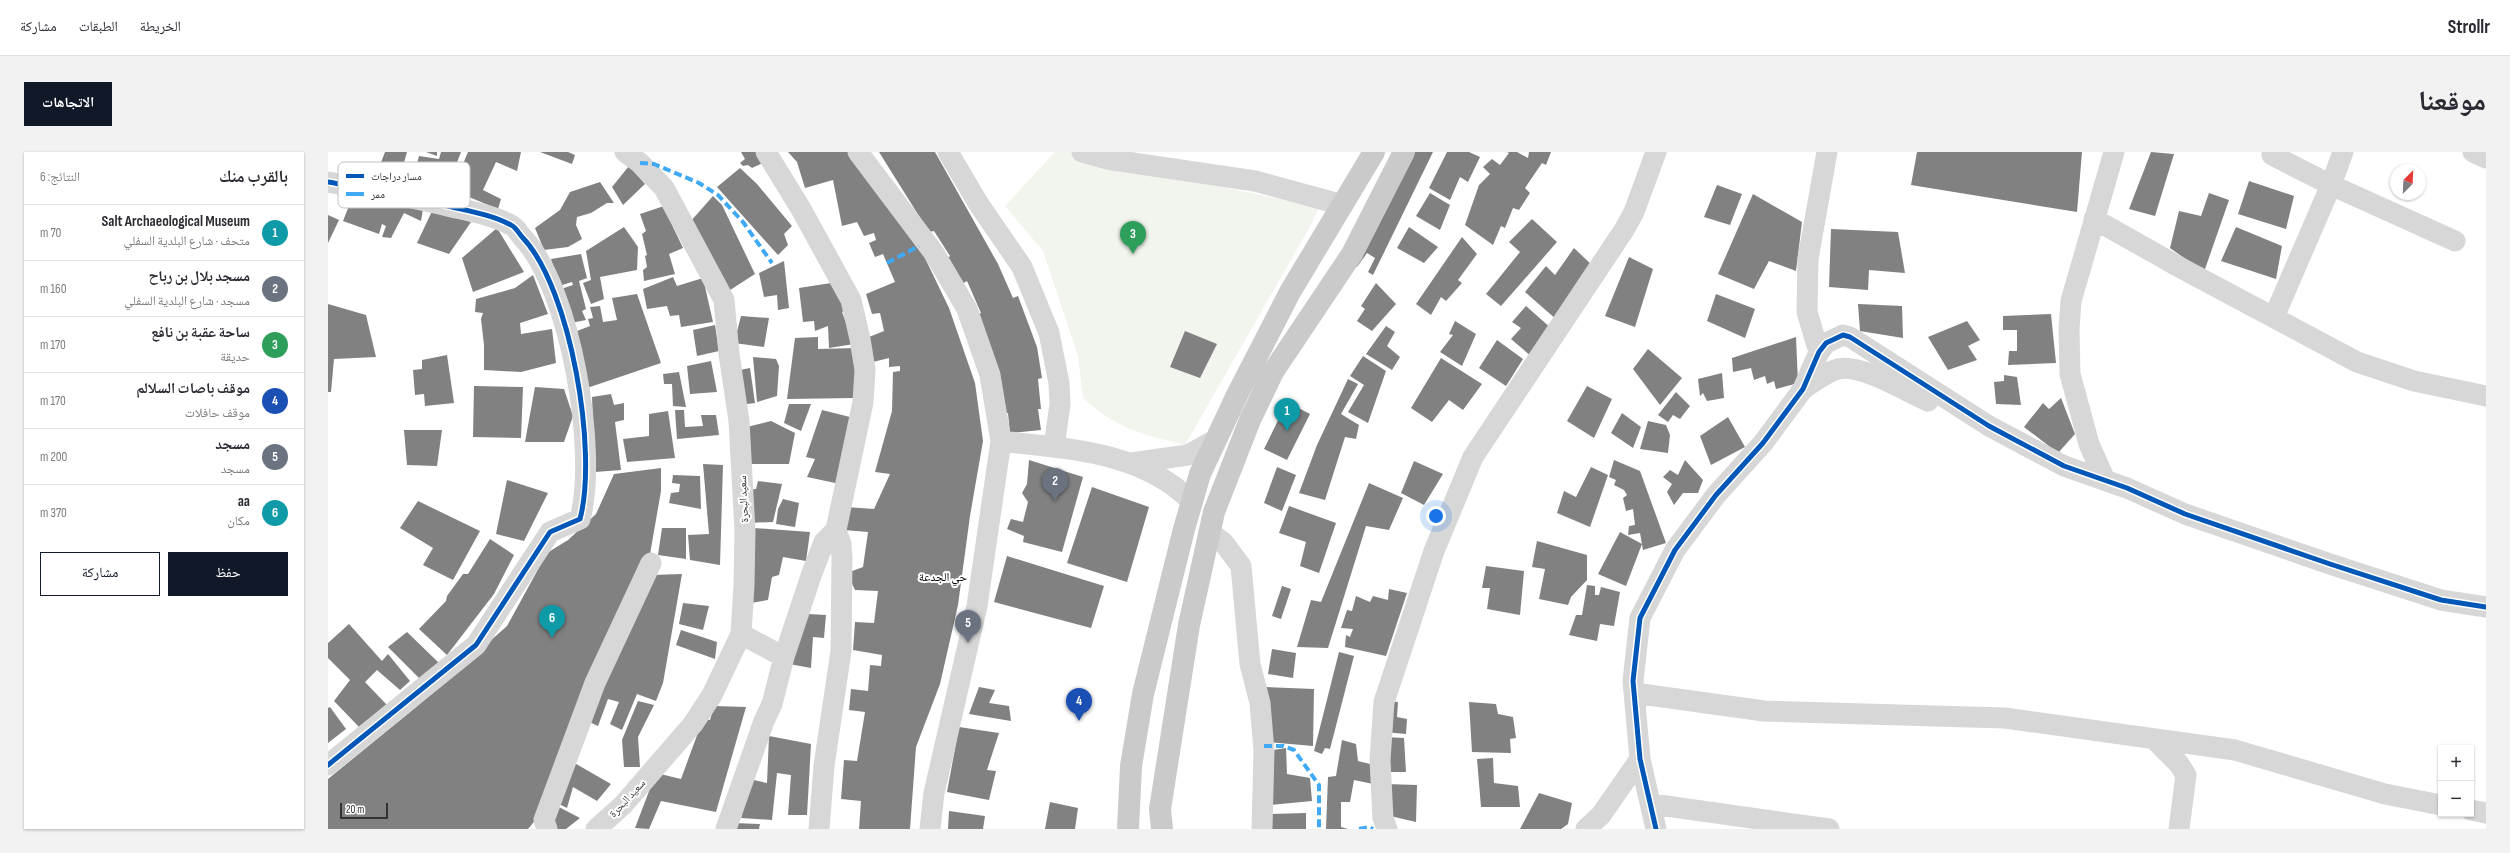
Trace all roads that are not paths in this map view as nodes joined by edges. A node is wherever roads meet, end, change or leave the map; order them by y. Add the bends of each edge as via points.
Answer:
1 (625, 152) edge
2 (766, 152) edge
3 (858, 152) edge
4 (948, 152) edge
5 (1082, 152) edge
6 (1374, 152) edge
7 (1404, 152) edge
8 (1656, 152) edge
9 (1827, 152) edge
10 (2114, 152) edge
11 (2343, 152) edge
12 (2272, 155) dead end
13 (328, 182) edge
14 (338, 184) edge
15 (2331, 185) junction
16 (1343, 205) junction
17 (453, 208) edge
18 (1372, 214) junction
19 (2094, 219) junction
20 (2455, 240) dead end
21 (2274, 317) junction
22 (1819, 352) junction
23 (1803, 389) junction
24 (2486, 396) edge
25 (1989, 426) junction
26 (1217, 439) junction
27 (1001, 441) junction
28 (1054, 447) junction
29 (1131, 463) junction
30 (2104, 480) junction
31 (1192, 502) junction
32 (836, 530) junction
33 (1209, 532) junction
34 (650, 563) dead end
35 (2486, 607) edge
36 (741, 634) junction
37 (784, 657) junction
38 (1634, 693) junction
39 (2154, 739) junction
40 (1640, 759) junction
41 (328, 765) edge
42 (1652, 804) junction
43 (2438, 804) edge
44 (2474, 811) edge
45 (2486, 813) edge
46 (548, 829) edge
47 (596, 829) edge
48 (726, 829) edge
49 (819, 829) edge
50 (930, 829) edge
51 (1128, 829) edge
52 (1162, 829) edge
53 (1262, 829) edge
54 (1387, 829) edge
55 (1586, 829) edge
56 (1656, 829) edge
57 (1829, 829) edge
58 (2179, 829) edge

1 - 36 street, سعيد البحرة via 640,163 664,188 724,300 739,421 742,476 745,558
2 - 32 street via 801,209 850,300 860,339 865,370 863,402
3 - 27 street via 934,253 968,309 990,375
4 - 28 street via 978,203 1022,267 1049,333 1060,383
5 - 16 street via 1113,160 1255,181
6 - 16 main road
7 - 18 main road
8 - 54 street via 1634,212 1624,230 1473,457 1440,537 1384,702 1380,760 1383,818
9 - 22 street via 1808,259 1807,312
10 - 19 street
11 - 15 street
12 - 15 street
13 - 14 street
15 - 20 street
15 - 21 street
16 - 18 main road
16 - 26 main road via 1290,292
17 - 41 street via 482,214 512,225 533,248 552,285 573,354 582,405 586,490 580,519 550,532 476,645
18 - 33 main road via 1352,254 1273,372 1250,420 1214,512
19 - 21 street
19 - 30 street via 2071,301 2069,348 2070,374 2089,444
21 - 24 street via 2357,362 2414,381
22 - 23 street
22 - 25 street via 1834,338 1843,335 1850,337
23 - 25 street via 1840,368 1861,371
23 - 38 street via 1764,442 1716,495 1666,563 1640,618 1634,666
25 - 30 street via 2064,466
26 - 29 street via 1188,455
26 - 31 main road via 1200,474
27 - 28 street
27 - 50 street via 977,606 934,794
28 - 29 street via 1083,450
29 - 31 street via 1176,486
30 - 35 street via 2185,514 2330,564 2441,600
31 - 51 main road via 1143,694 1131,766
32 - 37 street via 824,542
32 - 49 street via 841,544 842,559 841,651 824,766
33 - 52 main road via 1189,625 1160,809
33 - 53 street via 1223,542 1241,566 1250,664 1260,703 1264,751
34 - 46 street via 595,683 575,734 544,820
36 - 37 street
36 - 47 street, سعيد البحرة via 712,695 693,724 623,805
37 - 48 street via 772,704
38 - 39 street via 1764,711 1994,716
38 - 40 street
39 - 43 street via 2235,750 2385,794
39 - 58 street via 2179,764 2186,776
40 - 42 street
40 - 55 street via 1601,815
42 - 56 street
42 - 57 street
44 - 45 street

